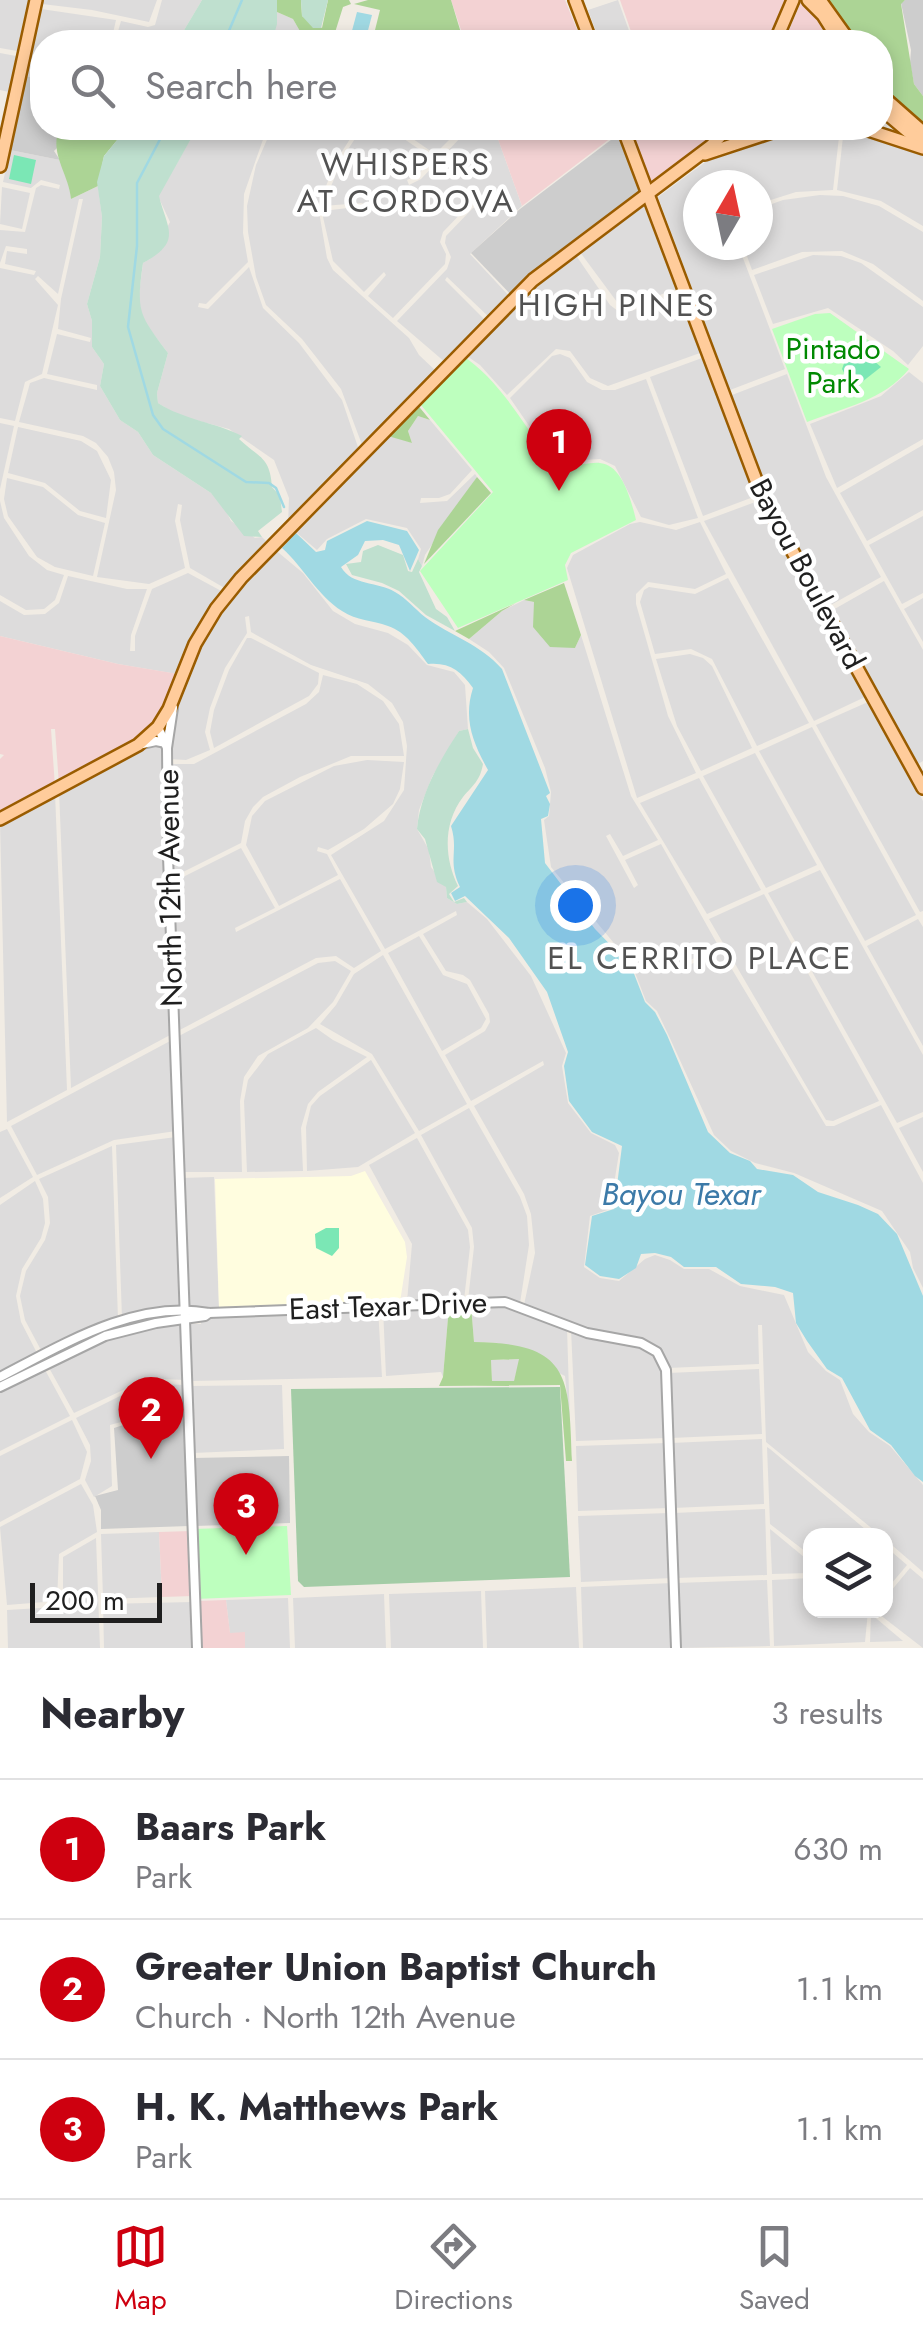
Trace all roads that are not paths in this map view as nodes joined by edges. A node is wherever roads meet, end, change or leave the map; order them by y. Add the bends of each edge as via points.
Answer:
1 (36, 0) edge
2 (574, 0) edge
3 (793, 0) edge
4 (808, 0) edge
5 (820, 0) edge
6 (586, 30) edge
7 (780, 30) edge
8 (832, 30) edge
9 (841, 30) edge
10 (893, 105) edge
11 (893, 119) edge
12 (923, 132) edge
13 (893, 137) edge
14 (628, 140) edge
15 (716, 140) edge
16 (734, 140) edge
17 (923, 146) edge
18 (701, 154) junction
19 (0, 166) edge
20 (648, 194) junction
21 (173, 698) junction
22 (158, 727) junction
23 (138, 746) junction
24 (167, 746) junction
25 (923, 788) edge
26 (0, 819) edge
27 (185, 1315) junction
28 (0, 1377) edge
29 (0, 1388) edge
30 (198, 1648) edge
31 (676, 1648) edge

1 - 19 main road
2 - 6 main road
3 - 7 main road
4 - 8 main road
5 - 9 main road
10 - 12 main road
11 - 17 main road
13 - 17 main road
14 - 20 main road, Bayou Boulevard
15 - 18 main road, North 12th Avenue
16 - 18 main road
18 - 20 main road, North 12th Avenue
20 - 21 main road, North 12th Avenue via 532,281 292,525 208,620
20 - 25 main road, Bayou Boulevard via 758,489
21 - 22 main road, North 12th Avenue
21 - 24 street
22 - 23 main road
22 - 24 street, North 12th Avenue
23 - 24 street
23 - 26 main road
24 - 27 street, North 12th Avenue
27 - 28 street via 138,1317 98,1329
27 - 29 street via 105,1336
27 - 30 street, North 12th Avenue
27 - 31 street, East Texar Drive via 505,1302 656,1352 666,1370

